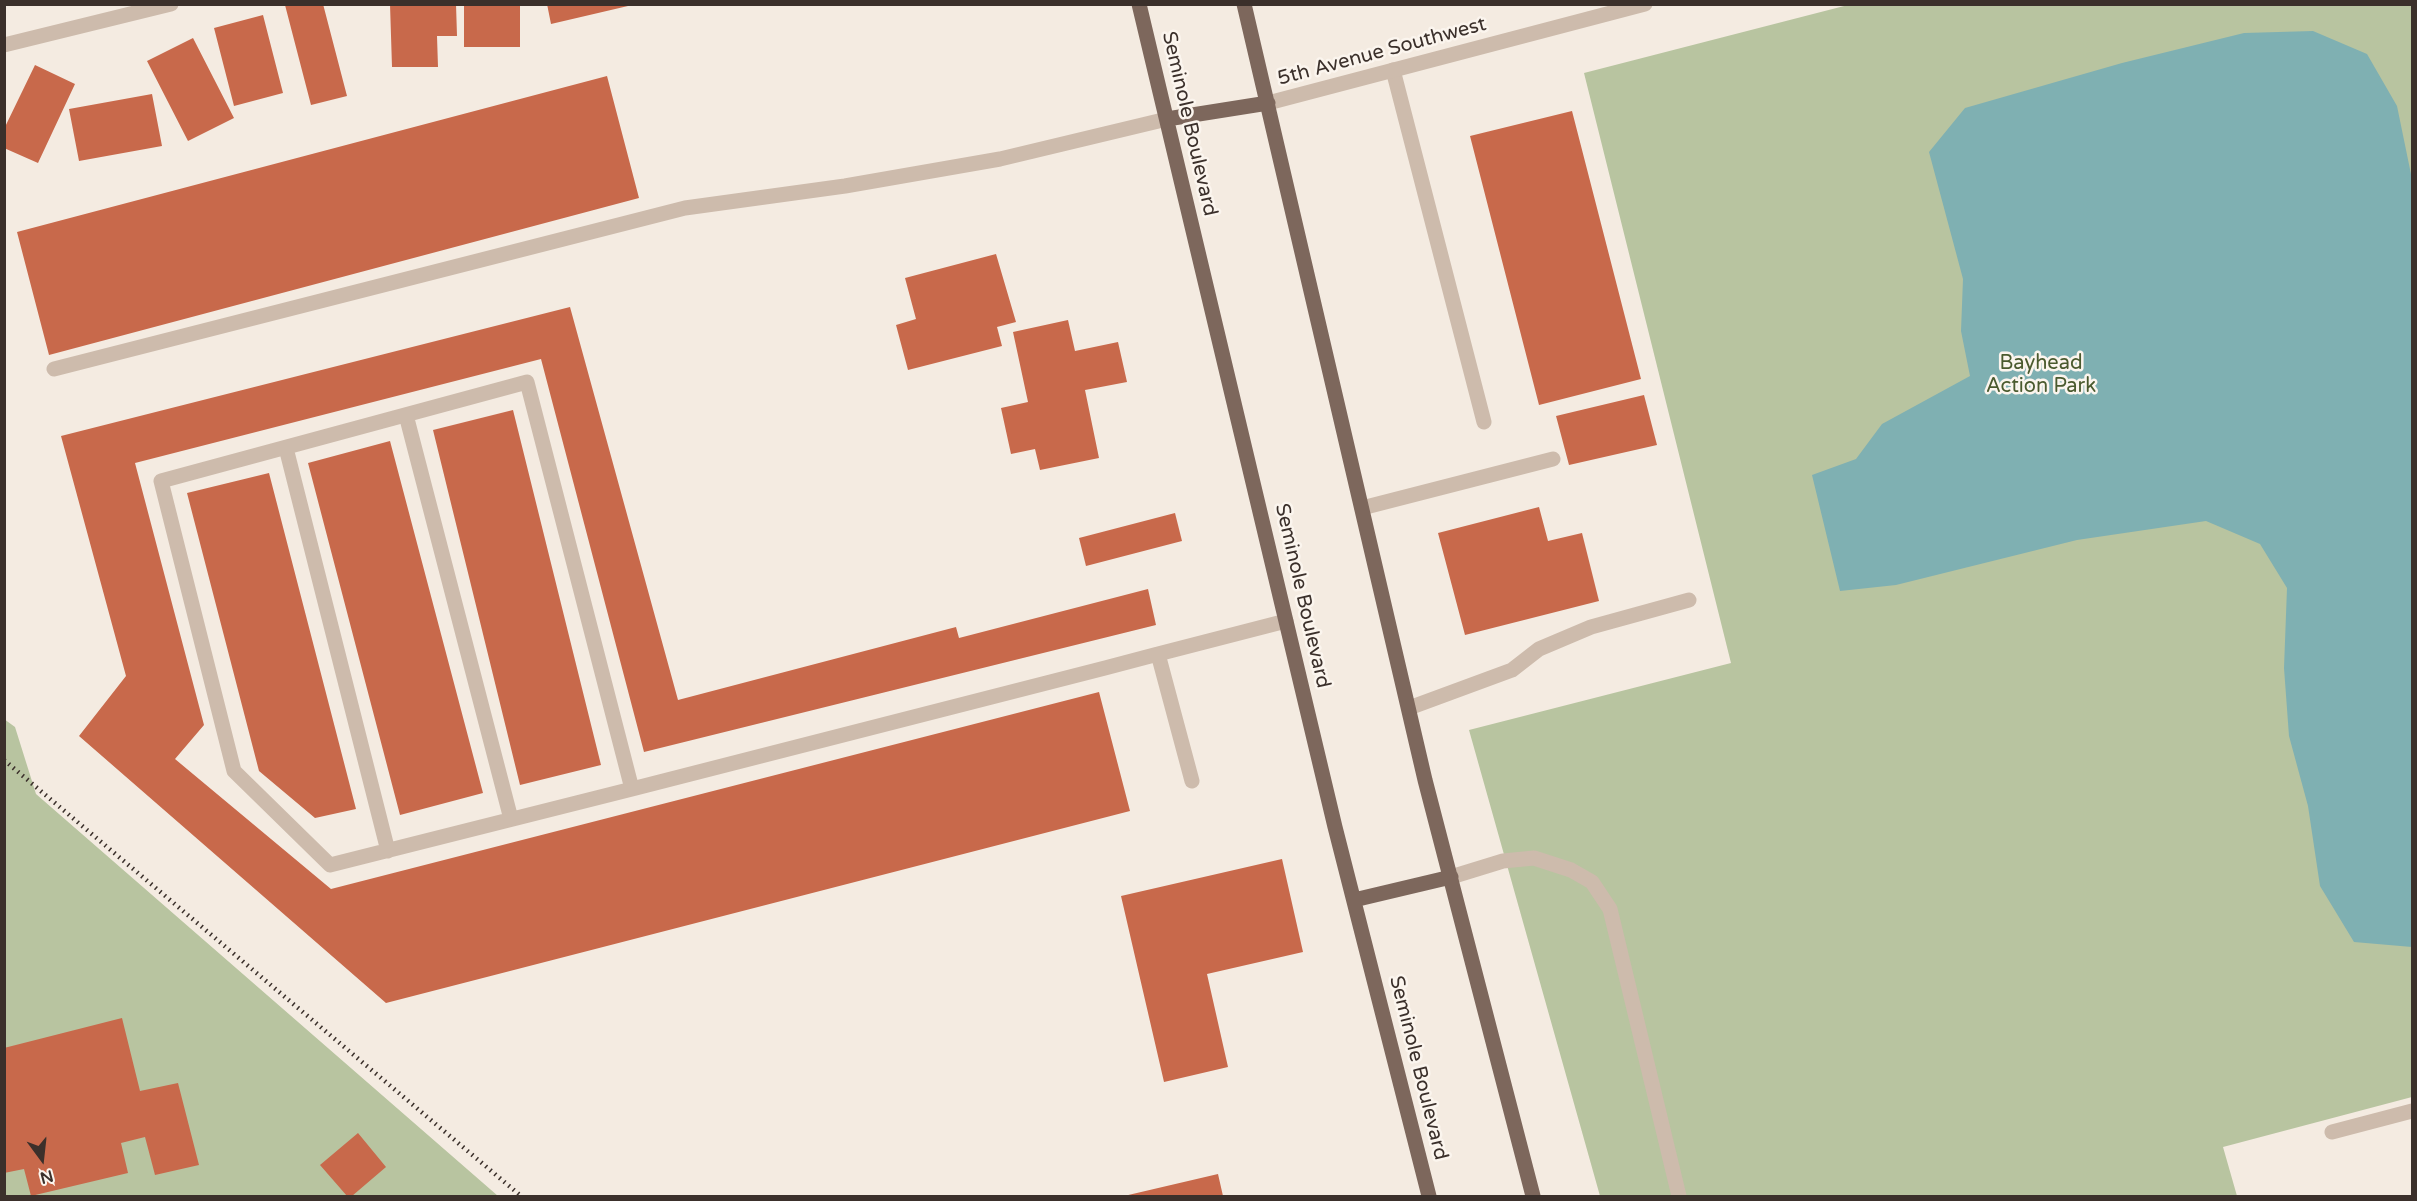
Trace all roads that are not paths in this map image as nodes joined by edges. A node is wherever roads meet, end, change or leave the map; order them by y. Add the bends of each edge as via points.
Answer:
1 (171, 4) edge
2 (1139, 4) edge
3 (1244, 4) edge
4 (1645, 4) edge
5 (4, 45) edge
6 (1393, 70) junction
7 (1268, 103) junction
8 (1167, 119) junction
9 (54, 369) dead end
10 (406, 415) junction
11 (1484, 422) dead end
12 (286, 448) junction
13 (1553, 459) dead end
14 (1362, 507) junction
15 (1689, 600) dead end
16 (1286, 621) junction
17 (1158, 654) junction
18 (1409, 708) junction
19 (1192, 781) dead end
20 (632, 789) junction
21 (511, 819) junction
22 (388, 851) junction
23 (1451, 877) junction
24 (1354, 900) junction
25 (2412, 1111) edge
26 (2332, 1132) dead end
27 (1429, 1197) edge
28 (1533, 1197) edge
29 (1679, 1197) edge

1 - 5 street
2 - 8 main road, Seminole Boulevard
3 - 7 main road
4 - 6 street, 5th Avenue Southwest
6 - 7 street, 5th Avenue Southwest
6 - 11 street
7 - 8 main road
7 - 14 main road
8 - 9 street via 1000,159 685,208
8 - 16 main road, Seminole Boulevard
10 - 12 street
10 - 20 street via 528,382
10 - 21 street
12 - 22 street
12 - 22 street via 161,481 234,771 330,865
13 - 14 street
14 - 18 main road
15 - 18 street via 1591,627 1539,649 1512,670
16 - 17 street
16 - 24 main road, Seminole Boulevard
17 - 19 street
17 - 20 street
18 - 23 main road
20 - 21 street
21 - 22 street
23 - 24 main road
23 - 28 main road
23 - 29 street via 1503,861 1534,858 1571,870 1592,882 1610,909
24 - 27 main road, Seminole Boulevard
25 - 26 street

